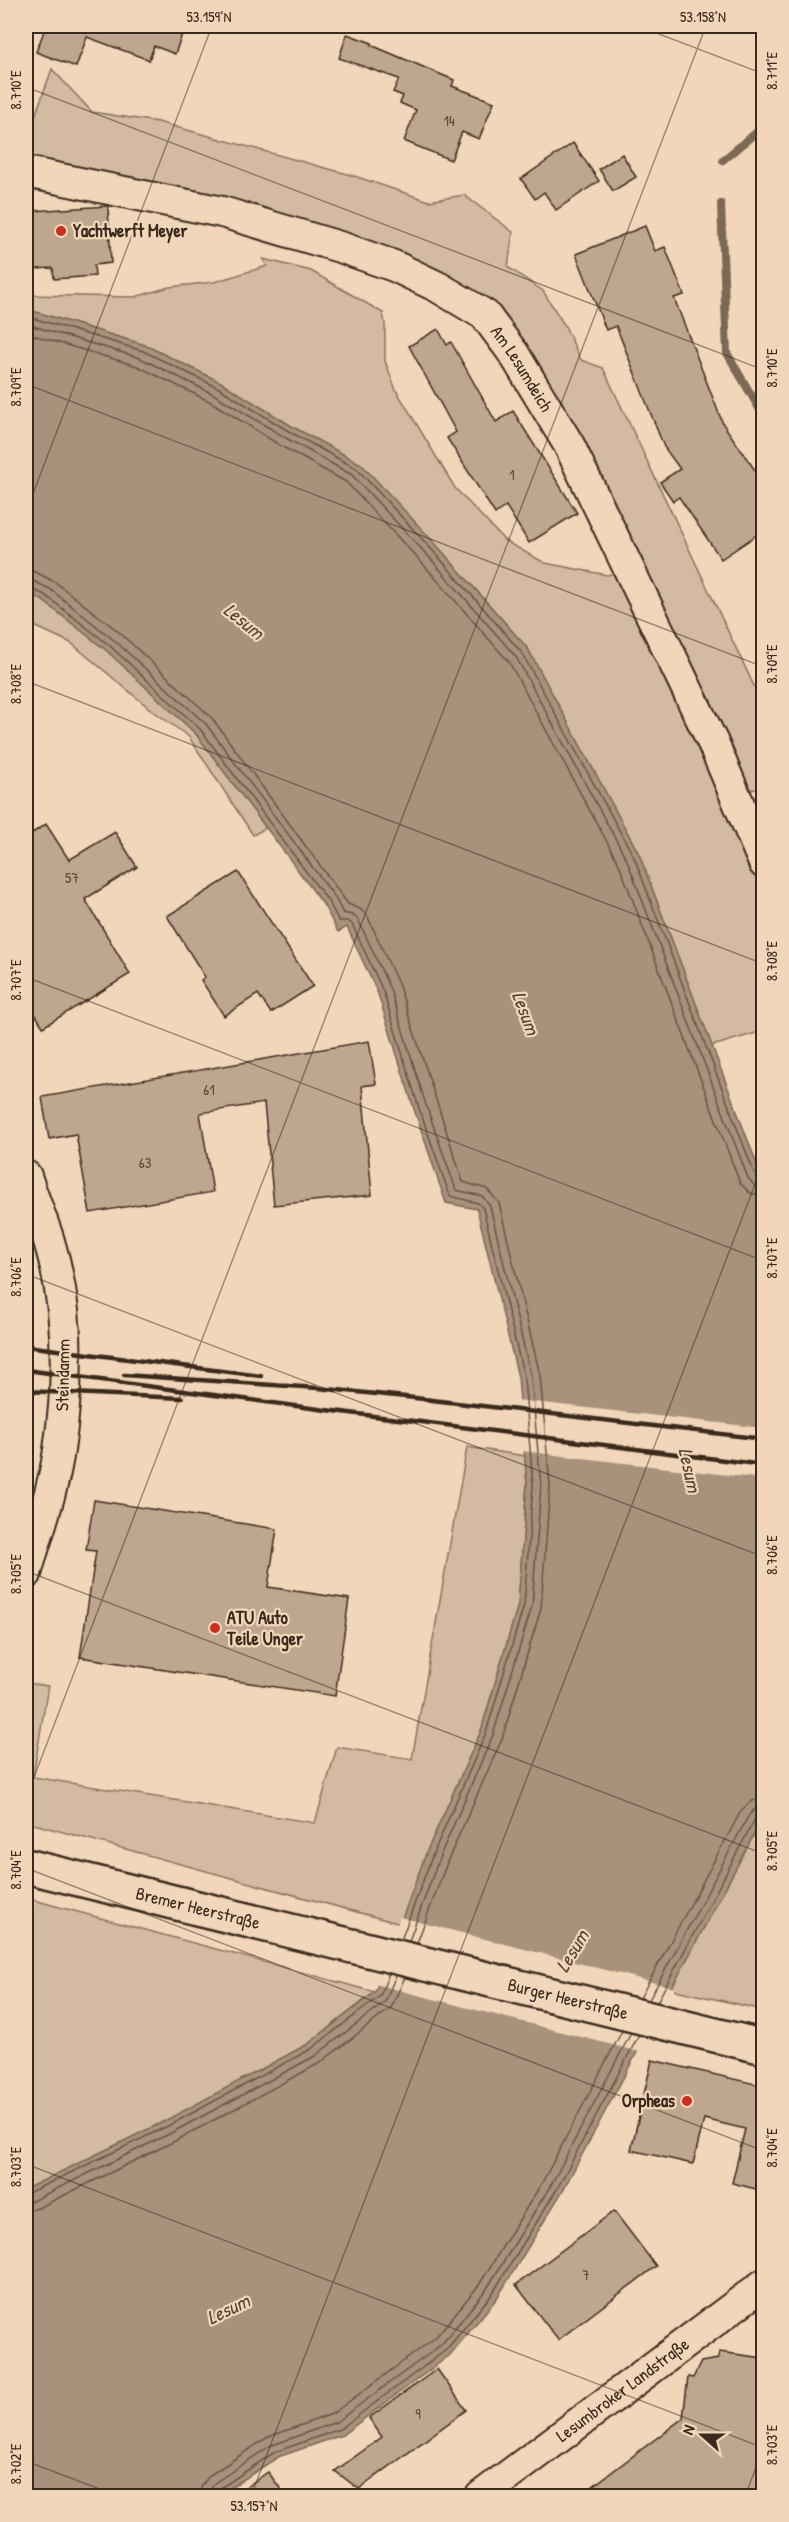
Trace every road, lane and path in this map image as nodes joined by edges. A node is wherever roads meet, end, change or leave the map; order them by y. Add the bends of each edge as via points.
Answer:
1 (26, 172) edge
2 (764, 863) edge
3 (26, 1176) edge
4 (26, 1574) edge
5 (26, 1866) edge
6 (372, 1950) joint
7 (764, 2047) edge
8 (764, 2284) edge
9 (481, 2496) edge

1 - 2 street, Am Lesumdeich via 222,212 343,248 438,286 485,315 514,354 569,445 713,743
3 - 4 street, Steindamm via 49,1241 65,1338 59,1452
5 - 6 main road, Bremer Heerstraße
6 - 7 main road, Burger Heerstraße
8 - 9 street, Lesumbroker Landstraße

